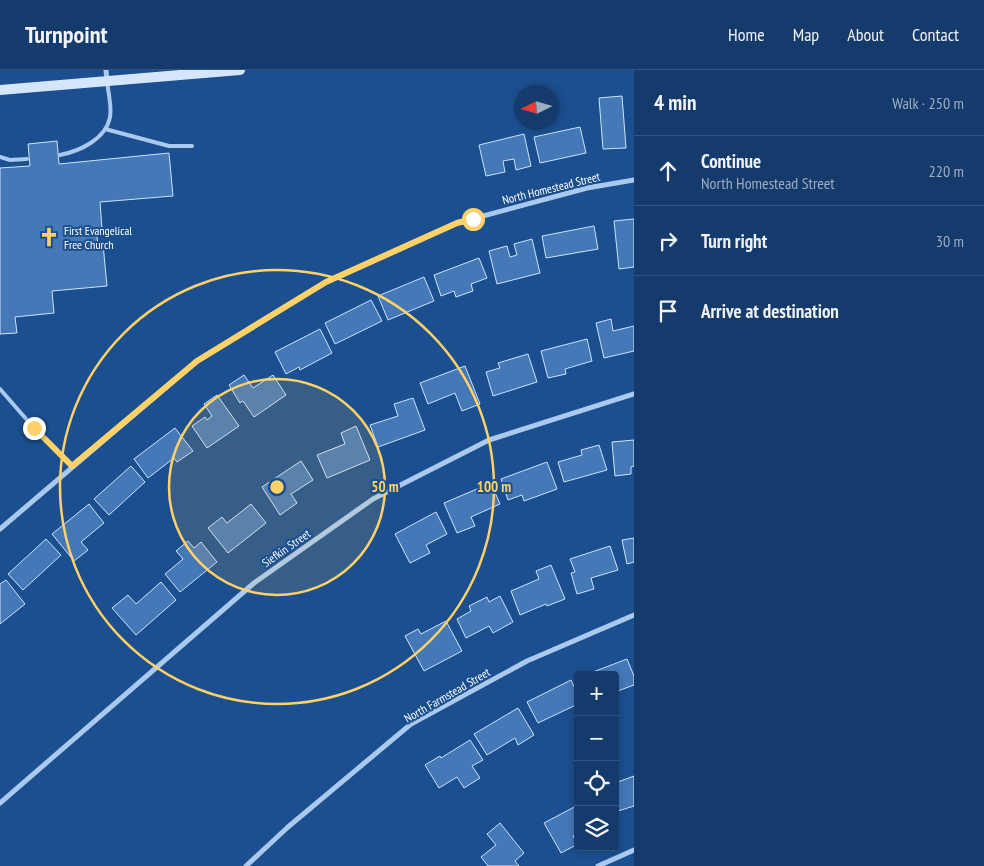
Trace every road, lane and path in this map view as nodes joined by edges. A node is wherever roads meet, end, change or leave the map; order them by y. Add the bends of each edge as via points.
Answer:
1 (106, 70) edge
2 (240, 70) edge
3 (107, 81) junction
4 (0, 90) edge
5 (105, 129) junction
6 (192, 146) dead end
7 (60, 155) dead end
8 (0, 157) edge
9 (27, 159) dead end
10 (634, 180) edge
11 (0, 389) edge
12 (634, 394) edge
13 (72, 466) junction
14 (0, 529) edge
15 (634, 615) edge
16 (0, 803) edge
17 (634, 850) edge
18 (246, 866) edge
19 (598, 866) edge

1 - 3 street
2 - 3 main road
3 - 4 main road
3 - 5 lane via 110,116
5 - 6 lane via 168,146
5 - 7 lane via 84,148
8 - 9 lane
10 - 13 street, North Homestead Street via 587,188 457,223 326,282 197,361
11 - 13 lane
12 - 16 street, Siefkin Street via 489,440 373,499 254,583
13 - 14 street, North Homestead Street
15 - 18 street, North Farmstead Street via 526,661 411,724
17 - 19 street

